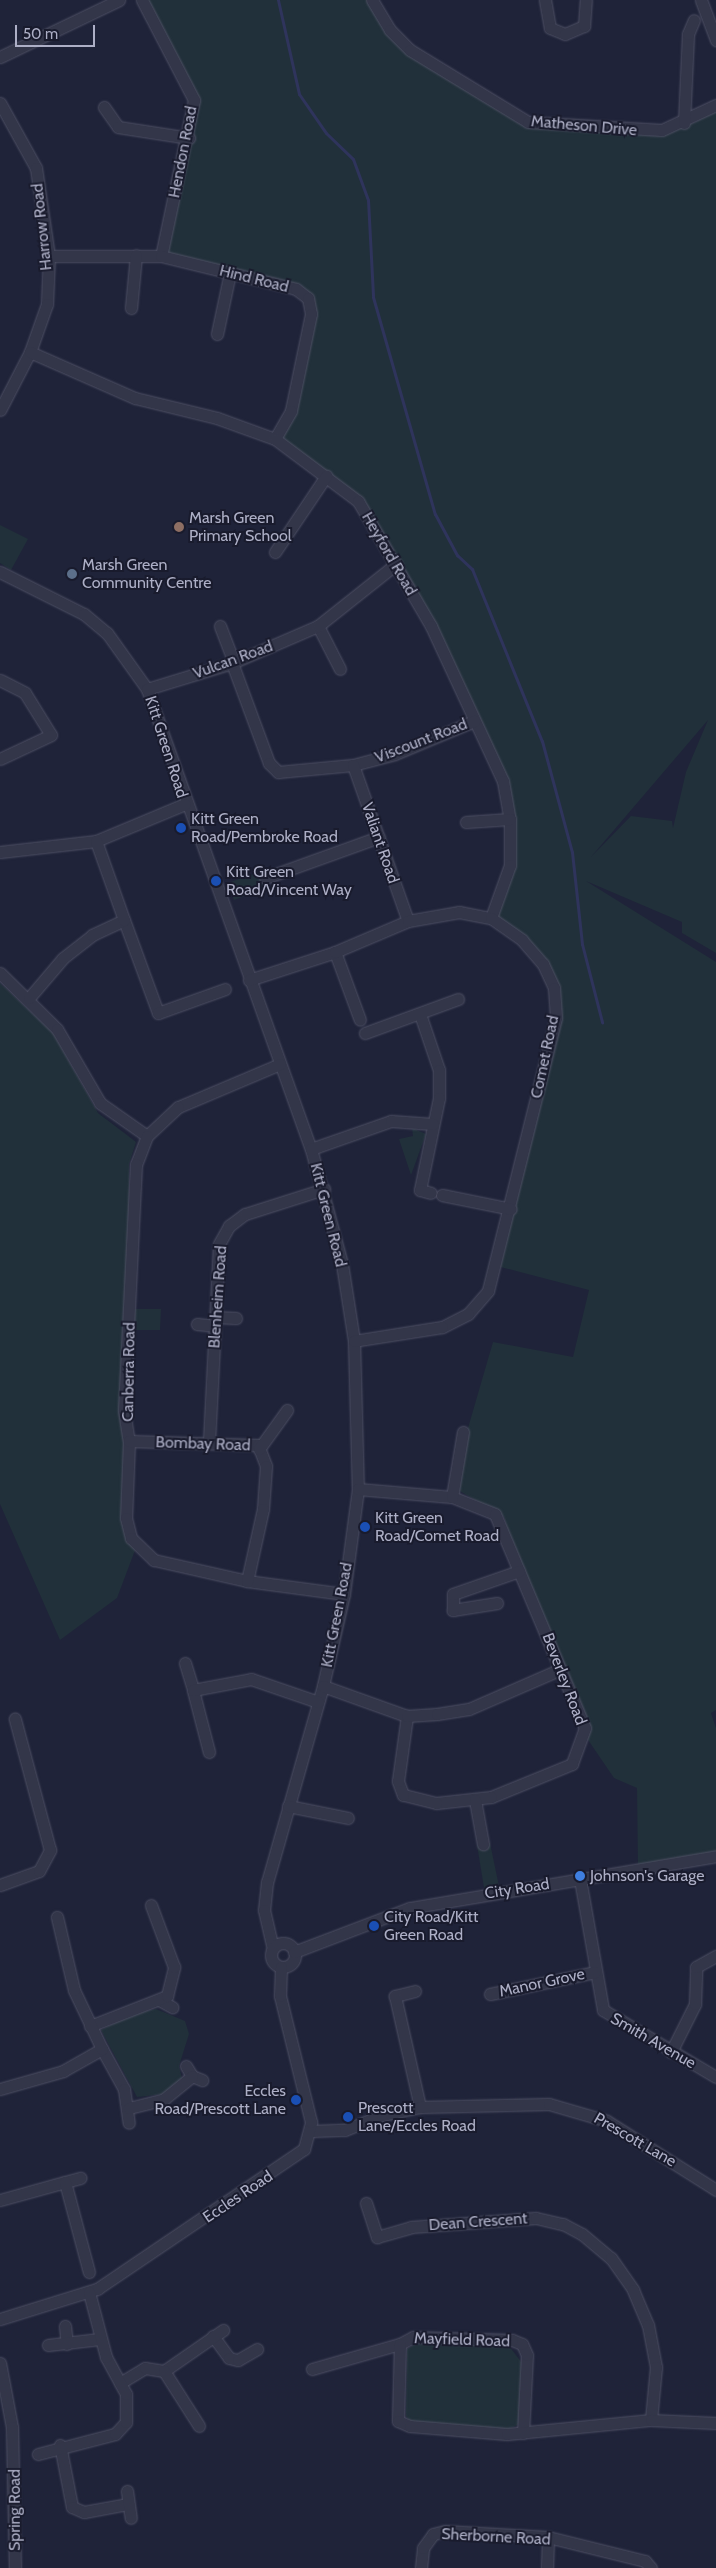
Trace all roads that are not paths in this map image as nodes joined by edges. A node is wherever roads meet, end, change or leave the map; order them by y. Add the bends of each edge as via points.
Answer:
1 (119, 0) edge
2 (142, 0) edge
3 (372, 0) edge
4 (544, 0) edge
5 (586, 0) edge
6 (701, 0) edge
7 (694, 20) dead end
8 (716, 40) edge
9 (0, 57) edge
10 (0, 103) edge
11 (716, 105) edge
12 (104, 107) dead end
13 (684, 124) junction
14 (189, 138) junction
15 (136, 255) junction
16 (49, 256) junction
17 (161, 256) junction
18 (230, 273) junction
19 (131, 308) dead end
20 (217, 334) dead end
21 (30, 352) junction
22 (0, 410) edge
23 (275, 439) junction
24 (326, 476) junction
25 (275, 552) dead end
26 (396, 564) junction
27 (0, 572) edge
28 (220, 626) dead end
29 (318, 626) junction
30 (233, 663) junction
31 (340, 669) dead end
32 (0, 680) edge
33 (147, 689) junction
34 (474, 721) junction
35 (0, 759) edge
36 (353, 765) junction
37 (185, 804) junction
38 (510, 819) junction
39 (466, 822) dead end
40 (379, 837) junction
41 (96, 841) junction
42 (0, 852) edge
43 (265, 878) dead end
44 (491, 918) junction
45 (124, 920) junction
46 (408, 921) junction
47 (335, 952) junction
48 (0, 973) edge
49 (249, 980) junction
50 (225, 989) dead end
51 (29, 998) junction
52 (458, 999) dead end
53 (420, 1014) junction
54 (360, 1020) dead end
55 (365, 1033) dead end
56 (280, 1064) junction
57 (433, 1124) junction
58 (147, 1136) junction
59 (311, 1149) junction
60 (324, 1189) junction
61 (511, 1209) junction
62 (236, 1318) dead end
63 (215, 1321) junction
64 (197, 1324) dead end
65 (354, 1341) junction
66 (287, 1410) dead end
67 (463, 1432) dead end
68 (129, 1441) junction
69 (209, 1442) junction
70 (259, 1449) junction
71 (358, 1490) junction
72 (452, 1497) junction
73 (519, 1571) junction
74 (247, 1581) junction
75 (344, 1594) junction
76 (497, 1603) dead end
77 (185, 1663) dead end
78 (561, 1669) junction
79 (323, 1686) junction
80 (193, 1690) junction
81 (318, 1702) junction
82 (407, 1716) junction
83 (15, 1718) dead end
84 (209, 1752) dead end
85 (475, 1800) junction
86 (288, 1806) junction
87 (348, 1818) dead end
88 (484, 1844) dead end
89 (716, 1856) edge
90 (580, 1879) junction
91 (0, 1885) edge
92 (151, 1905) dead end
93 (57, 1917) dead end
94 (273, 1948) junction
95 (294, 1952) junction
96 (716, 1956) edge
97 (281, 1967) junction
98 (595, 1972) junction
99 (415, 1991) dead end
100 (490, 1994) dead end
101 (161, 2001) junction
102 (172, 2008) dead end
103 (90, 2026) junction
104 (102, 2049) junction
105 (672, 2052) junction
106 (193, 2074) dead end
107 (716, 2077) edge
108 (0, 2087) edge
109 (420, 2107) junction
110 (129, 2108) junction
111 (130, 2123) dead end
112 (311, 2131) junction
113 (80, 2178) dead end
114 (65, 2182) junction
115 (716, 2190) edge
116 (0, 2200) edge
117 (366, 2203) dead end
118 (84, 2252) junction
119 (72, 2255) dead end
120 (89, 2272) dead end
121 (89, 2292) junction
122 (0, 2319) edge
123 (65, 2326) dead end
124 (100, 2339) junction
125 (67, 2344) junction
126 (400, 2344) junction
127 (48, 2345) dead end
128 (257, 2349) dead end
129 (0, 2363) edge
130 (312, 2369) dead end
131 (164, 2371) junction
132 (120, 2383) junction
133 (651, 2420) junction
134 (716, 2423) edge
135 (199, 2426) dead end
136 (524, 2433) junction
137 (60, 2445) junction
138 (38, 2454) dead end
139 (127, 2491) dead end
140 (128, 2504) junction
141 (131, 2518) dead end
142 (548, 2538) junction
143 (15, 2568) edge
144 (421, 2568) edge
145 (546, 2568) edge
146 (651, 2568) edge

1 - 9 street
2 - 14 street, Hendon Road via 193,96
3 - 13 street, Matheson Drive via 390,30 410,50 518,118 636,131
4 - 5 street via 550,28 565,34 584,26
6 - 8 street
7 - 13 street via 688,34
10 - 16 street, Harrow Road via 36,168
11 - 13 street, Matheson Drive
12 - 14 street via 118,126
14 - 17 street, Hendon Road
15 - 16 street, Hind Road
15 - 17 street, Hind Road
15 - 19 street
16 - 21 street, Harrow Road via 47,304
17 - 18 street, Hind Road
18 - 20 street
18 - 23 street, Hind Road via 296,289 308,298 311,314 291,411
21 - 22 street, Harrow Road
21 - 23 street, Heyford Road via 135,398 217,418
23 - 24 street, Heyford Road
24 - 25 street
24 - 26 street, Heyford Road via 358,501
26 - 29 street, Vulcan Road
26 - 34 street, Heyford Road via 435,634
27 - 33 street, Kitt Green Road via 84,614 107,633
28 - 30 street
29 - 30 street, Vulcan Road
29 - 31 street
30 - 33 street, Vulcan Road
30 - 36 street, Viscount Road via 269,763 278,772
32 - 35 street via 25,693 51,735
33 - 37 street, Kitt Green Road
34 - 36 street, Viscount Road via 395,754
34 - 38 street, Heyford Road via 502,781
36 - 40 street, Valiant Road
37 - 41 street
37 - 49 street, Kitt Green Road
38 - 39 street
38 - 44 street, Heyford Road via 510,865
40 - 43 street
40 - 46 street, Valiant Road
41 - 42 street
41 - 45 street
44 - 46 street, Comet Road via 459,912
44 - 61 street, Comet Road via 522,940 543,964 554,988 556,1018
45 - 50 street via 158,1013
45 - 51 street via 92,935 63,958
46 - 47 street, Comet Road
47 - 49 street, Comet Road
47 - 54 street
48 - 51 street
49 - 56 street, Kitt Green Road
51 - 58 street via 57,1029 100,1103
52 - 53 street
53 - 55 street
53 - 57 street via 439,1070 439,1098
56 - 58 street, Canberra Road via 178,1107
56 - 59 street, Kitt Green Road
57 - 59 street via 391,1121
57 - 61 street via 420,1190
58 - 68 street, Canberra Road via 141,1167 124,1411
59 - 60 street, Kitt Green Road
60 - 63 street, Blenheim Road via 245,1214 229,1226 219,1244
60 - 65 street, Kitt Green Road
61 - 65 street, Comet Road via 496,1272 488,1290 468,1314 442,1327
62 - 63 street
63 - 64 street
63 - 69 street, Blenheim Road
65 - 71 street, Kitt Green Road
66 - 70 street
67 - 72 street
68 - 69 street, Bombay Road
68 - 74 street, Canberra Road via 126,1518 131,1538 139,1549 154,1560
69 - 70 street, Bombay Road
70 - 74 street, Bombay Road via 266,1466 263,1509
71 - 72 street, Beverley Road
71 - 75 street, Kitt Green Road
72 - 73 street, Beverley Road via 495,1514
73 - 76 street via 453,1594 453,1610
73 - 78 street, Beverley Road
74 - 75 street, Canberra Road
75 - 79 street, Kitt Green Road
77 - 80 street
78 - 82 street via 469,1709
78 - 85 street, Beverley Road via 585,1728 572,1764
79 - 81 street, Kitt Green Road
79 - 82 street
80 - 81 street via 251,1678
80 - 84 street
81 - 86 street, Kitt Green Road
82 - 85 street, Beverley Road via 398,1781 403,1795 436,1803
83 - 91 street via 50,1850 39,1871
85 - 88 street
86 - 87 street
86 - 94 street, Kitt Green Road via 264,1899
89 - 90 street, City Road
90 - 95 street, City Road via 410,1908
90 - 98 street, Smith Avenue
92 - 101 street via 174,1967 170,1990
93 - 103 street via 74,1990
94 - 95 street via 286,1943
94 - 97 street via 272,1960
95 - 97 street via 291,1964
96 - 105 street via 696,1967 695,2004
97 - 112 street via 280,1996
98 - 100 street, Manor Grove
98 - 105 street, Smith Avenue via 606,2015
99 - 109 street via 395,1996
101 - 102 street
101 - 103 street via 118,2012
103 - 104 street
104 - 108 street via 63,2071
104 - 110 street
105 - 107 street, Smith Avenue
106 - 110 street via 164,2099
109 - 112 street, Prescott Lane via 382,2115 345,2130
109 - 115 street, Prescott Lane via 514,2102 586,2112 630,2133
110 - 111 street
112 - 121 street, Eccles Road via 304,2149 288,2164
113 - 114 street
114 - 116 street
114 - 118 street
117 - 133 street, Dean Crescent via 378,2237 411,2227 536,2218 582,2234 611,2258 633,2290 648,2325 656,2367
118 - 119 street
118 - 120 street
121 - 122 street, Eccles Road
121 - 124 street
123 - 125 street
124 - 125 street
124 - 132 street
125 - 127 street
126 - 130 street
126 - 136 street, Mayfield Road via 398,2421 410,2426 474,2433
126 - 136 street, Mayfield Road via 412,2336 512,2340 522,2344 527,2355
128 - 131 street via 238,2360 229,2358 218,2333
129 - 143 street, Spring Road via 12,2427
131 - 132 street via 145,2368
131 - 135 street
132 - 137 street via 128,2408 120,2431
133 - 134 street, Mayfield Road
133 - 136 street, Mayfield Road
137 - 138 street
137 - 140 street via 68,2498 75,2510
139 - 140 street
140 - 141 street
142 - 144 street, Sherborne Road via 445,2531 433,2534 423,2548
142 - 145 street
142 - 146 street, Sherborne Road via 645,2561

